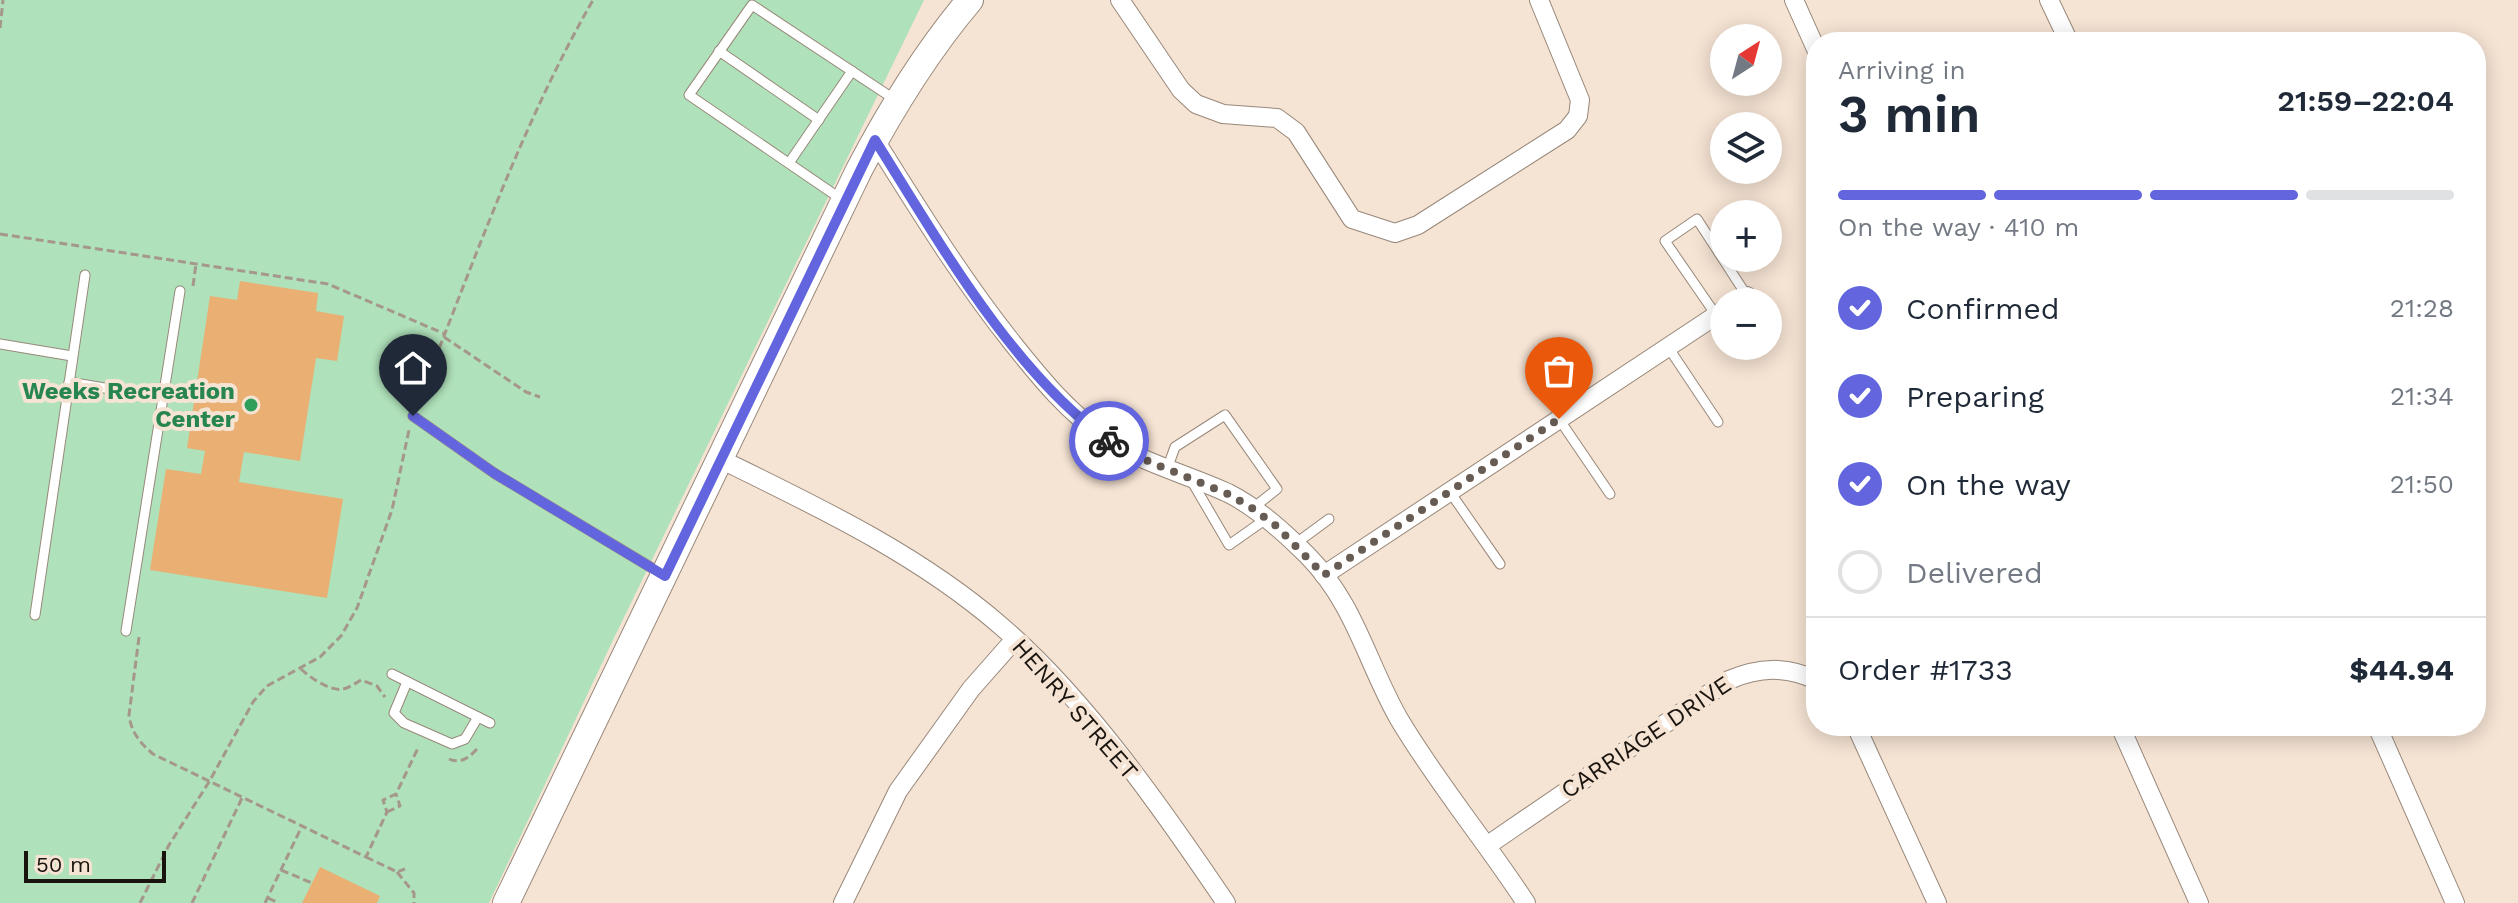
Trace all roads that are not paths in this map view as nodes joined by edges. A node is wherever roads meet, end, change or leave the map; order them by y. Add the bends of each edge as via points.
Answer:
1 (970, 0) edge
2 (1120, 0) edge
3 (1539, 0) edge
4 (1794, 0) edge
5 (2049, 0) edge
6 (1808, 32) edge
7 (2064, 32) edge
8 (719, 51) junction
9 (852, 71) junction
10 (897, 101) junction
11 (819, 120) junction
12 (875, 140) junction
13 (789, 163) junction
14 (844, 201) junction
15 (85, 275) dead end
16 (1736, 288) edge
17 (180, 291) dead end
18 (1710, 300) edge
19 (1710, 320) edge
20 (0, 344) edge
21 (1668, 347) junction
22 (72, 356) junction
23 (69, 382) junction
24 (163, 398) junction
25 (413, 416) road end
26 (1559, 419) junction
27 (1718, 422) dead end
28 (720, 459) junction
29 (1167, 469) junction
30 (1190, 479) junction
31 (1450, 492) junction
32 (1610, 494) dead end
33 (1259, 514) junction
34 (1329, 519) dead end
35 (1295, 544) junction
36 (1500, 564) dead end
37 (1324, 575) junction
38 (665, 576) junction
39 (35, 615) dead end
40 (126, 631) dead end
41 (1015, 639) junction
42 (392, 674) dead end
43 (1806, 676) edge
44 (407, 682) junction
45 (478, 717) junction
46 (490, 723) dead end
47 (1861, 736) edge
48 (2124, 736) edge
49 (2381, 736) edge
50 (1488, 845) junction
51 (506, 903) edge
52 (843, 903) edge
53 (1226, 903) edge
54 (1526, 903) edge
55 (1937, 903) edge
56 (2199, 903) edge
57 (2455, 903) edge

1 - 10 street
2 - 3 street via 1196,104 1223,114 1277,118 1296,132 1352,219 1395,233 1418,225 1567,130 1578,116 1580,100
4 - 6 street
5 - 7 street
8 - 9 lane via 752,5
8 - 11 lane
8 - 13 lane via 689,95
9 - 10 lane
9 - 11 lane
10 - 12 street
11 - 13 lane
12 - 14 street
12 - 29 street via 941,246 1050,390 1110,441
13 - 14 lane
14 - 28 street
15 - 22 lane
16 - 18 lane via 1697,219 1665,241
17 - 24 lane
19 - 21 street
20 - 22 lane
21 - 26 street
21 - 27 lane
22 - 23 lane
23 - 24 lane
23 - 39 lane
24 - 40 lane
25 - 38 lane via 494,473
26 - 31 street
26 - 32 lane
28 - 38 street
28 - 41 street, HENRY STREET via 908,557
29 - 30 street
29 - 33 lane via 1175,447 1225,415 1277,489
30 - 33 street
30 - 33 lane via 1229,545
31 - 36 lane
31 - 37 street
33 - 35 street
34 - 35 lane
35 - 37 street
37 - 50 street via 1354,620 1398,716
38 - 51 street
41 - 52 street via 971,689 898,791
41 - 53 street, HENRY STREET via 1095,725
42 - 44 lane
43 - 50 street, CARRIAGE DRIVE via 1773,669 1729,680
44 - 45 lane
44 - 45 lane via 394,713 404,723 452,744 465,739
45 - 46 lane
47 - 55 street
48 - 56 street
49 - 57 street
50 - 54 street

